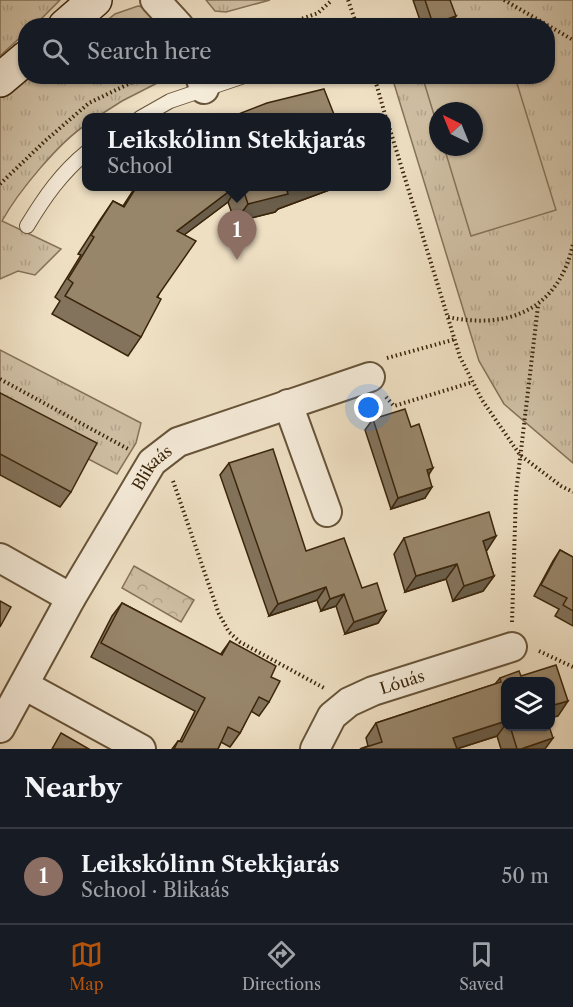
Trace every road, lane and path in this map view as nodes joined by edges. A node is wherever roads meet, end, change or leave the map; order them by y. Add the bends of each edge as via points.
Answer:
1 (95, 0) edge
2 (155, 0) edge
3 (332, 0) edge
4 (348, 0) edge
5 (504, 0) edge
6 (74, 18) edge
7 (172, 18) edge
8 (304, 18) edge
9 (354, 18) edge
10 (535, 18) edge
11 (555, 30) edge
12 (573, 40) edge
13 (18, 65) edge
14 (0, 80) edge
15 (129, 84) edge
16 (200, 84) edge
17 (376, 84) edge
18 (148, 113) edge
19 (385, 113) edge
20 (391, 132) edge
21 (82, 156) edge
22 (0, 184) edge
23 (27, 226) dead end
24 (573, 244) edge
25 (538, 306) junction
26 (448, 318) junction
27 (456, 339) junction
28 (370, 377) junction
29 (0, 379) edge
30 (473, 382) junction
31 (288, 404) junction
32 (520, 455) junction
33 (152, 462) junction
34 (573, 492) edge
35 (327, 512) dead end
36 (0, 558) edge
37 (71, 598) junction
38 (512, 647) junction
39 (573, 667) edge
40 (24, 685) junction
41 (349, 702) junction
42 (0, 729) edge
43 (141, 749) edge
44 (315, 749) edge

1 - 6 street
2 - 7 street
3 - 8 path via 318,13
4 - 9 path
5 - 10 path
11 - 12 path
13 - 14 street
15 - 22 path via 89,104
16 - 18 lane
17 - 19 path
20 - 26 path
21 - 23 lane via 51,188
24 - 25 path via 560,281
25 - 26 path via 493,321
25 - 32 path
26 - 27 path
27 - 28 path via 380,360
27 - 30 path
28 - 30 path via 394,406
28 - 31 street, Blikaás
29 - 33 path
30 - 32 path
31 - 33 street, Blikaás via 177,442
31 - 35 street
32 - 34 path
32 - 38 path
33 - 37 street, Blikaás
33 - 41 path via 173,482 219,614 229,632 240,642
36 - 37 street
37 - 40 street, Blikaás
38 - 39 path via 543,651
38 - 41 street, Lóuás
40 - 42 street, Blikaás
40 - 43 street
41 - 44 street, Lóuás via 332,716

